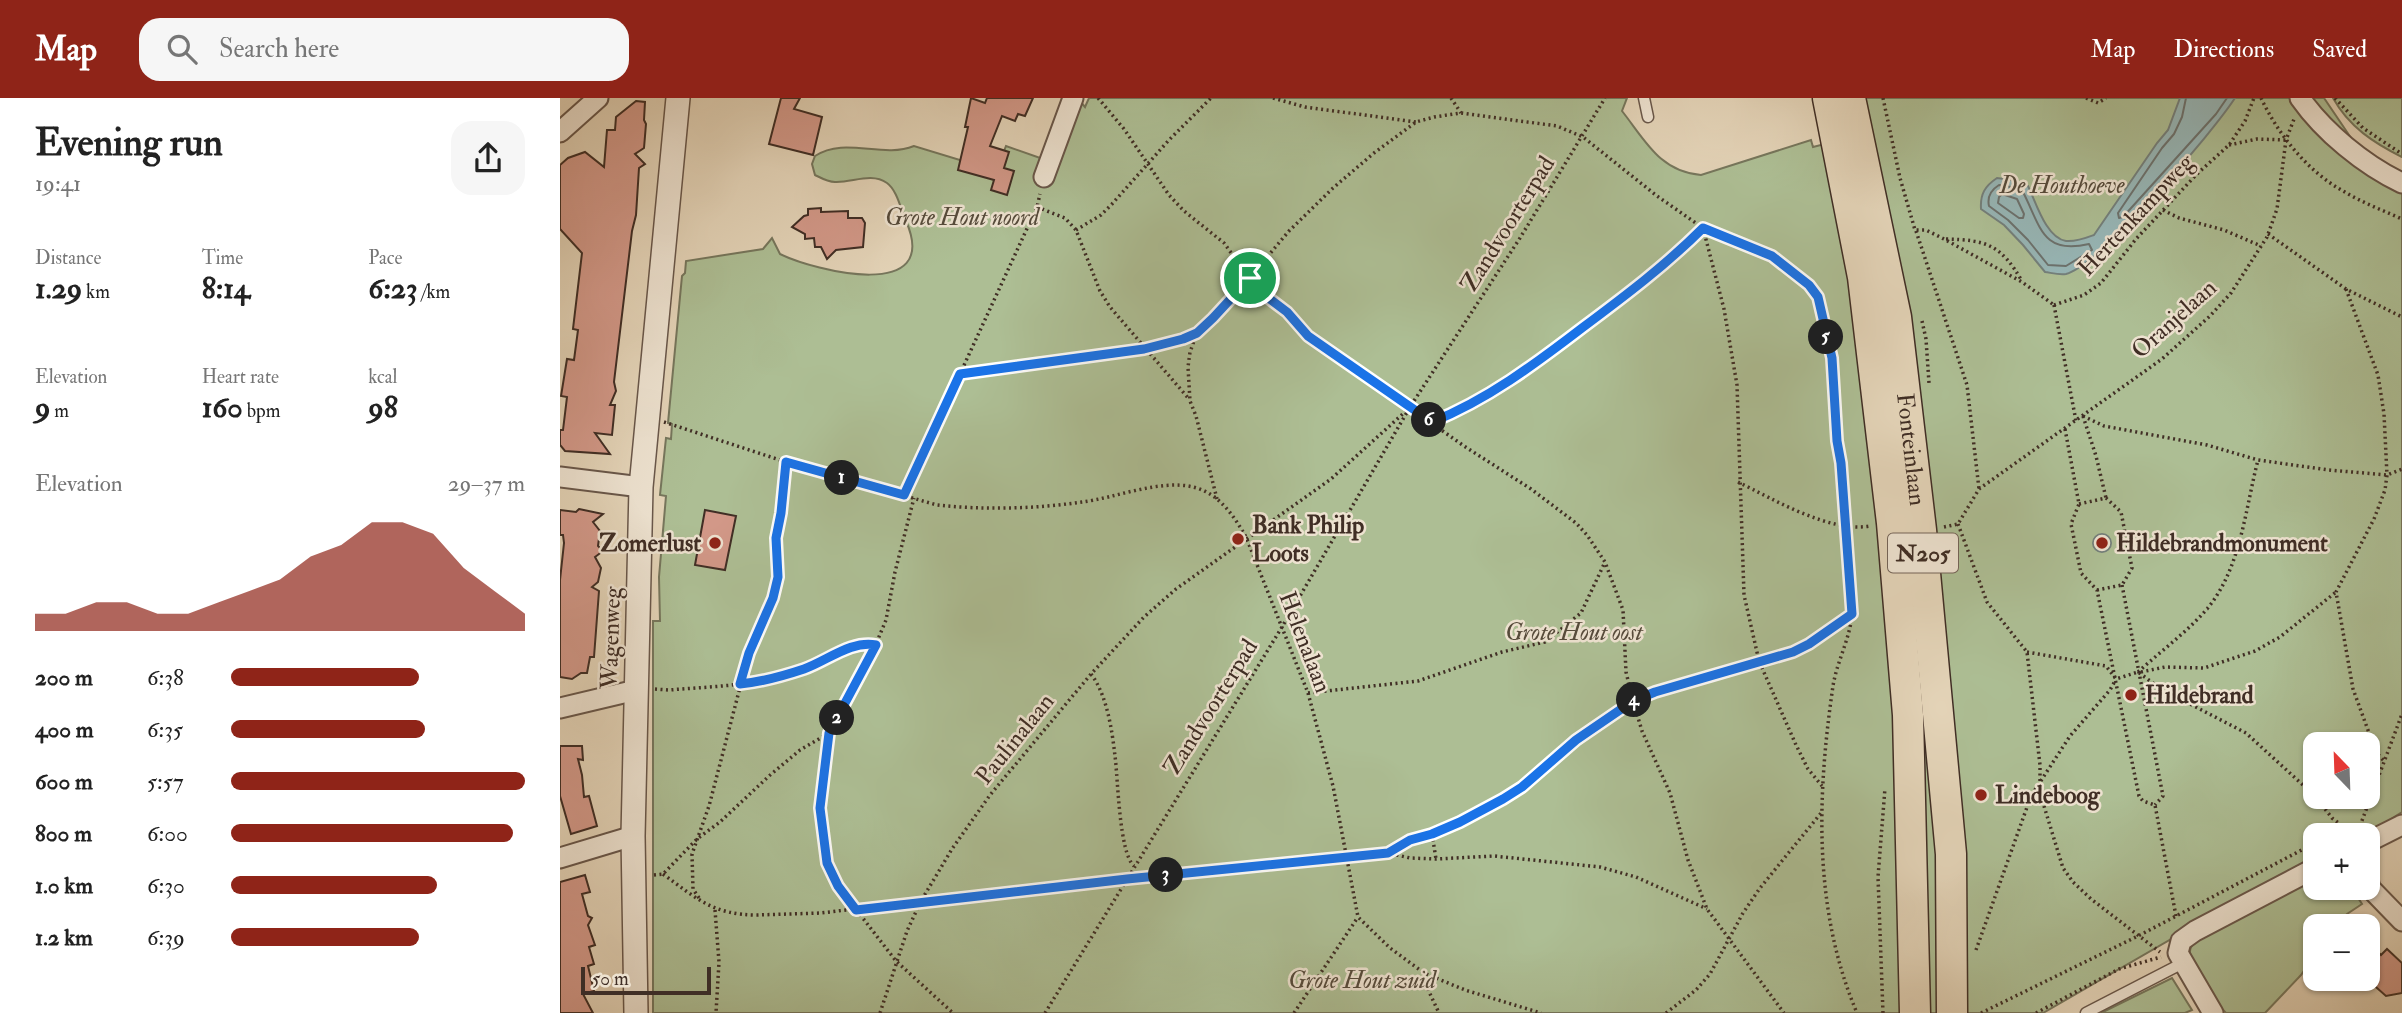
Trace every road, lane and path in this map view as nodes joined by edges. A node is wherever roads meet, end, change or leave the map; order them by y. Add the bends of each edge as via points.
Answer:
1 (598, 98) edge
2 (678, 98) edge
3 (1073, 98) edge
4 (1098, 98) edge
5 (1211, 98) edge
6 (1273, 98) edge
7 (1451, 98) edge
8 (1605, 98) edge
9 (1644, 98) edge
10 (1828, 98) edge
11 (1850, 98) edge
12 (1883, 98) edge
13 (2086, 98) edge
14 (2106, 98) edge
15 (2254, 98) edge
16 (2261, 98) edge
17 (2335, 98) edge
18 (2305, 99) edge
19 (1461, 113) junction
20 (1648, 117) dead end
21 (1416, 122) junction
22 (560, 132) edge
23 (1583, 137) junction
24 (2286, 140) junction
25 (2229, 145) junction
26 (2402, 154) edge
27 (1147, 166) junction
28 (1044, 177) joint
29 (2402, 183) edge
30 (1037, 207) junction
31 (2163, 210) junction
32 (2402, 219) edge
33 (1703, 228) junction
34 (1076, 230) junction
35 (1915, 230) junction
36 (2268, 234) junction
37 (1944, 239) junction
38 (2261, 246) junction
39 (1250, 278) junction
40 (2022, 282) junction
41 (2346, 289) junction
42 (2054, 304) junction
43 (2402, 317) edge
44 (1197, 333) junction
45 (1144, 349) junction
46 (960, 374) junction
47 (1190, 401) junction
48 (1410, 407) junction
49 (2082, 416) junction
50 (2076, 421) junction
51 (661, 422) dead end
52 (1432, 422) junction
53 (2065, 429) junction
54 (2258, 460) junction
55 (786, 462) junction
56 (2402, 469) edge
57 (2388, 475) junction
58 (560, 477) edge
59 (1738, 482) junction
60 (641, 486) junction
61 (1979, 489) junction
62 (904, 495) junction
63 (914, 498) junction
64 (2106, 498) junction
65 (1217, 499) junction
66 (2079, 504) junction
67 (1958, 524) junction
68 (1873, 526) dead end
69 (1845, 527) junction
70 (1921, 530) junction
71 (1246, 537) junction
72 (1605, 562) junction
73 (2122, 585) junction
74 (2097, 590) junction
75 (2336, 592) junction
76 (1852, 614) junction
77 (1282, 627) junction
78 (876, 645) junction
79 (2026, 652) junction
80 (1759, 660) junction
81 (2138, 672) junction
82 (1091, 674) junction
83 (2116, 679) junction
84 (740, 684) junction
85 (642, 689) junction
86 (1308, 692) junction
87 (1633, 701) junction
88 (560, 708) edge
89 (2402, 714) edge
90 (829, 733) junction
91 (2385, 762) junction
92 (2040, 780) junction
93 (1885, 785) dead end
94 (2303, 785) edge
95 (1823, 787) junction
96 (2155, 805) junction
97 (2325, 809) edge
98 (1821, 813) junction
99 (2338, 823) edge
100 (2365, 823) edge
101 (2402, 825) edge
102 (2380, 831) edge
103 (1432, 834) junction
104 (633, 836) junction
105 (697, 839) junction
106 (2303, 849) edge
107 (1388, 853) junction
108 (1346, 856) junction
109 (560, 858) edge
110 (1436, 859) junction
111 (1134, 866) junction
112 (663, 874) junction
113 (2303, 875) edge
114 (650, 876) dead end
115 (1127, 879) junction
116 (2380, 898) edge
117 (700, 900) junction
118 (921, 901) junction
119 (1707, 909) junction
120 (715, 910) junction
121 (856, 910) junction
122 (2176, 916) junction
123 (1358, 917) junction
124 (2402, 921) edge
125 (2140, 935) junction
126 (1729, 941) junction
127 (1975, 952) dead end
128 (2175, 957) junction
129 (896, 961) junction
130 (1424, 973) junction
131 (636, 1013) edge
132 (716, 1013) edge
133 (880, 1013) edge
134 (953, 1013) edge
135 (1045, 1013) edge
136 (1294, 1013) edge
137 (1439, 1013) edge
138 (1541, 1013) edge
139 (1665, 1013) edge
140 (1784, 1013) edge
141 (1857, 1013) edge
142 (1883, 1013) edge
143 (1915, 1013) edge
144 (1952, 1013) edge
145 (1981, 1013) edge
146 (2036, 1013) edge
147 (2086, 1013) edge
148 (2213, 1013) edge

1 - 22 street
2 - 60 street, Wagenweg
3 - 28 street
4 - 27 path via 1124,128
5 - 27 path
6 - 21 path via 1305,107
7 - 19 path
8 - 23 path, Zandvoorterpad
9 - 20 lane
10 - 143 main road, Fonteinlaan / N205 via 1863,277 1892,523 1908,715
11 - 70 main road, Fonteinlaan / N205 via 1896,317
12 - 35 path
13 - 14 path via 2098,103
15 - 25 path, Hertenkampweg
16 - 24 path
17 - 26 path via 2363,128
18 - 24 path, Oranjelaan
18 - 29 street via 2356,155
19 - 21 path
19 - 23 path via 1557,126
21 - 39 path via 1333,188
23 - 33 path
23 - 48 path, Zandvoorterpad
24 - 25 path via 2257,139
24 - 32 path via 2342,191
24 - 36 path, Oranjelaan via 2277,209
25 - 31 path, Hertenkampweg
27 - 34 path via 1101,215
27 - 39 path via 1176,203 1224,243
28 - 30 path
30 - 34 path via 1065,218
30 - 46 path
31 - 38 path
31 - 42 path, Hertenkampweg via 2101,283 2084,295
33 - 52 path via 1670,261 1553,351 1458,412
33 - 59 path via 1735,373
33 - 69 path via 1772,256 1818,297 1832,358
34 - 45 path via 1100,291
35 - 37 path
35 - 61 path via 1967,384
36 - 38 path, Oranjelaan
36 - 41 path
37 - 40 path
37 - 40 path via 1993,247 2010,260
38 - 49 path, Oranjelaan via 2210,316 2162,359
39 - 44 path
39 - 48 path via 1308,336
40 - 42 path
41 - 43 path
41 - 57 path via 2378,375
42 - 50 path
44 - 45 path
44 - 47 path via 1188,367
45 - 46 path
45 - 47 path
46 - 62 path
47 - 65 path
48 - 52 path
48 - 71 path, Paulinalaan via 1331,479
48 - 77 path, Zandvoorterpad
49 - 50 path, Oranjelaan
49 - 54 path via 2104,426 2207,445
49 - 64 path
50 - 53 path, Oranjelaan
51 - 55 path, Helenalaan
52 - 72 path via 1576,523
53 - 61 path, Oranjelaan
53 - 66 path
54 - 57 path
54 - 81 path via 2234,558 2219,591 2197,620
55 - 62 path, Helenalaan
55 - 84 path via 776,538 778,577
56 - 57 path
57 - 75 path via 2374,519
58 - 60 street
59 - 69 path
59 - 80 path via 1744,595
60 - 85 street, Wagenweg
61 - 67 path
62 - 63 path, Helenalaan
63 - 65 path, Helenalaan via 962,508 1033,506 1192,486
63 - 78 path via 886,621
64 - 66 path
64 - 73 path via 2121,512 2132,568
65 - 71 path, Helenalaan
66 - 74 path via 2071,524 2081,573
67 - 70 path
67 - 79 path via 1987,602
68 - 69 path
69 - 76 path
70 - 144 main road, Fonteinlaan / N205 via 1951,855
71 - 77 path, Helenalaan
71 - 82 path, Paulinalaan via 1175,589
72 - 86 path via 1581,613 1545,642 1418,681
72 - 87 path via 1623,610 1626,672
73 - 74 path
73 - 81 path
74 - 83 path
75 - 81 path via 2255,651 2204,668
75 - 91 path via 2353,689 2376,752
76 - 80 path via 1793,652
76 - 95 path via 1851,631 1836,672
77 - 86 path, Helenalaan
77 - 111 path, Zandvoorterpad
78 - 84 path via 848,649 763,682
78 - 90 path
79 - 83 path via 2106,666
79 - 92 path
80 - 87 path
80 - 95 path via 1808,769
81 - 83 path
81 - 94 path via 2246,733
81 - 96 path via 2163,796
82 - 111 path via 1109,720 1122,826
82 - 118 path, Paulinalaan via 990,795
83 - 92 path
83 - 96 path via 2139,796
84 - 85 path
84 - 105 path
85 - 88 street
85 - 104 street, Wagenweg
86 - 108 path, Helenalaan
87 - 103 path via 1576,740 1522,787
87 - 119 path via 1670,793
89 - 91 path
90 - 105 path via 800,750
90 - 121 path via 820,808 822,838 833,876
91 - 100 path
92 - 125 path via 2043,807 2063,868 2091,899
92 - 127 path via 2018,828
93 - 142 path via 1878,877
95 - 98 path
96 - 122 path
97 - 99 path
98 - 126 path via 1760,888
98 - 141 path via 1833,943
101 - 102 street
103 - 107 path
103 - 110 path
104 - 109 street
104 - 131 street, Wagenweg
105 - 112 path
105 - 117 path via 692,872 693,889
106 - 122 path
107 - 108 path
107 - 110 path
108 - 115 path
108 - 123 path, Helenalaan
110 - 119 path via 1494,856 1600,867 1636,877
111 - 115 path, Zandvoorterpad
112 - 114 path
112 - 117 path
113 - 128 street via 2188,934
115 - 118 path
115 - 135 path, Zandvoorterpad
116 - 124 street
117 - 120 path
118 - 121 path
118 - 129 path, Paulinalaan
119 - 126 path
120 - 121 path via 749,915
120 - 132 path
121 - 129 path
122 - 125 path
123 - 130 path
123 - 136 path
125 - 128 path
125 - 145 path
126 - 139 path via 1696,990
126 - 140 path
128 - 146 path via 2119,969
128 - 147 lane
128 - 148 street
129 - 133 path, Paulinalaan
129 - 134 path
130 - 137 path
130 - 138 path

